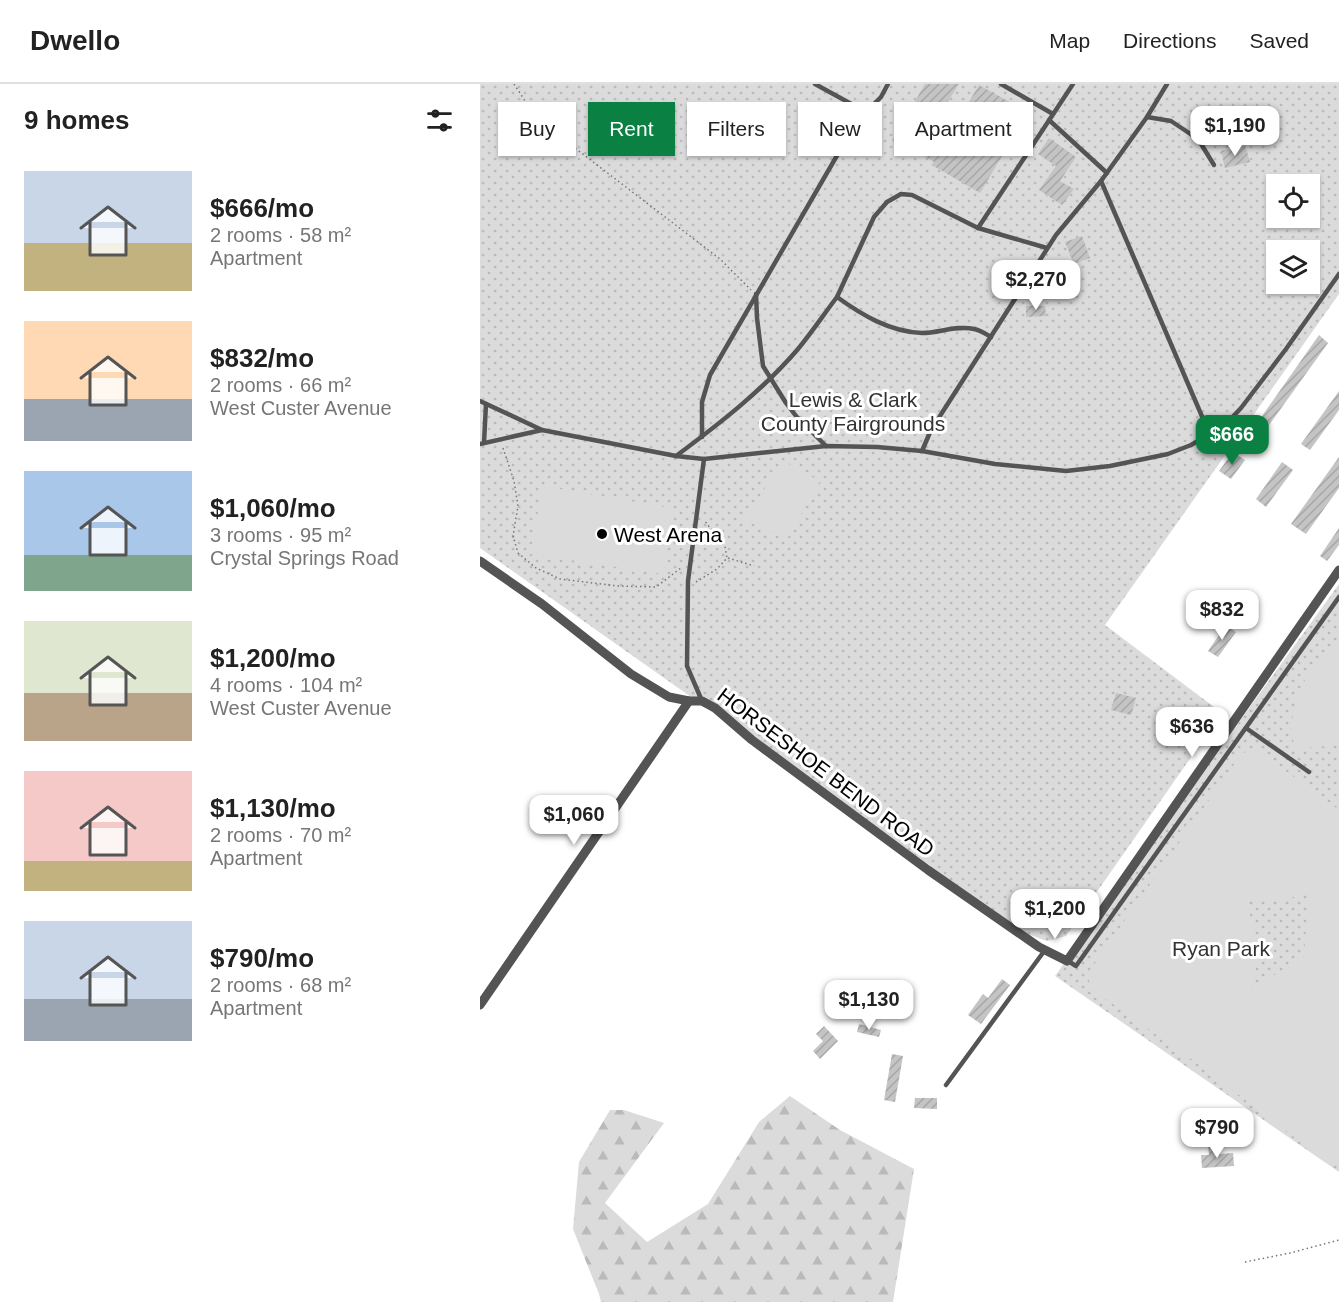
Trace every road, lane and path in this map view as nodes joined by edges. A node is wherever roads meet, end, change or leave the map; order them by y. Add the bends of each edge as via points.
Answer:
1 (514, 84) edge
2 (815, 84) edge
3 (888, 84) edge
4 (1001, 84) edge
5 (1073, 84) edge
6 (1167, 84) edge
7 (848, 102) edge
8 (876, 102) edge
9 (1053, 114) junction
10 (1147, 117) junction
11 (1049, 120) junction
12 (1198, 139) junction
13 (1233, 148) dead end
14 (837, 156) edge
15 (1214, 165) dead end
16 (1107, 172) junction
17 (1101, 182) junction
18 (978, 228) junction
19 (1047, 248) junction
20 (1339, 274) edge
21 (756, 294) junction
22 (837, 297) junction
23 (991, 337) junction
24 (770, 378) junction
25 (480, 401) edge
26 (486, 404) junction
27 (542, 430) junction
28 (1210, 435) junction
29 (702, 436) junction
30 (500, 439) junction
31 (482, 443) edge
32 (826, 446) junction
33 (922, 451) junction
34 (676, 456) junction
35 (704, 459) junction
36 (697, 510) junction
37 (727, 558) junction
38 (691, 560) junction
39 (480, 561) edge
40 (754, 566) dead end
41 (1339, 570) edge
42 (688, 587) junction
43 (1339, 597) edge
44 (689, 701) junction
45 (702, 701) junction
46 (1246, 728) junction
47 (1308, 771) dead end
48 (1045, 950) junction
49 (1067, 961) junction
50 (480, 1005) edge
51 (946, 1085) dead end
52 (1339, 1240) edge
53 (1245, 1262) dead end

1 - 21 path via 537,119 720,259
2 - 7 lane
3 - 8 lane
4 - 9 lane
5 - 9 lane
6 - 10 lane
9 - 11 lane
10 - 12 lane via 1171,121
10 - 16 lane
11 - 16 lane
11 - 18 lane
12 - 13 path via 1232,143
12 - 15 lane
14 - 21 lane
16 - 17 lane
17 - 19 lane
17 - 28 lane
18 - 19 lane
18 - 22 lane via 912,195 901,194 874,217
19 - 23 lane
20 - 28 lane via 1241,408
21 - 24 lane via 763,366
21 - 29 lane via 710,375 702,402
22 - 23 lane via 883,325 908,332 961,328
22 - 24 lane
23 - 33 lane via 931,430
24 - 29 lane
24 - 32 lane via 796,416
25 - 26 lane
26 - 27 lane
26 - 31 lane
27 - 30 lane
27 - 34 lane
28 - 33 lane via 1168,454 1066,471
29 - 34 lane
30 - 31 lane
30 - 38 path via 518,506 513,536 518,553 536,567 560,579 656,587
32 - 33 lane
32 - 35 lane
34 - 35 lane
35 - 36 lane
36 - 37 path via 725,547
36 - 38 lane
37 - 40 path
37 - 42 path
38 - 42 lane
39 - 44 street, HORSESHOE BEND ROAD via 631,674 669,697
41 - 49 street
42 - 45 lane via 687,666
43 - 46 lane
44 - 45 street, HORSESHOE BEND ROAD
44 - 50 street
45 - 48 street, HORSESHOE BEND ROAD via 928,870
46 - 47 lane
46 - 49 lane via 1076,966
48 - 49 street, HORSESHOE BEND ROAD
48 - 51 lane
52 - 53 path

